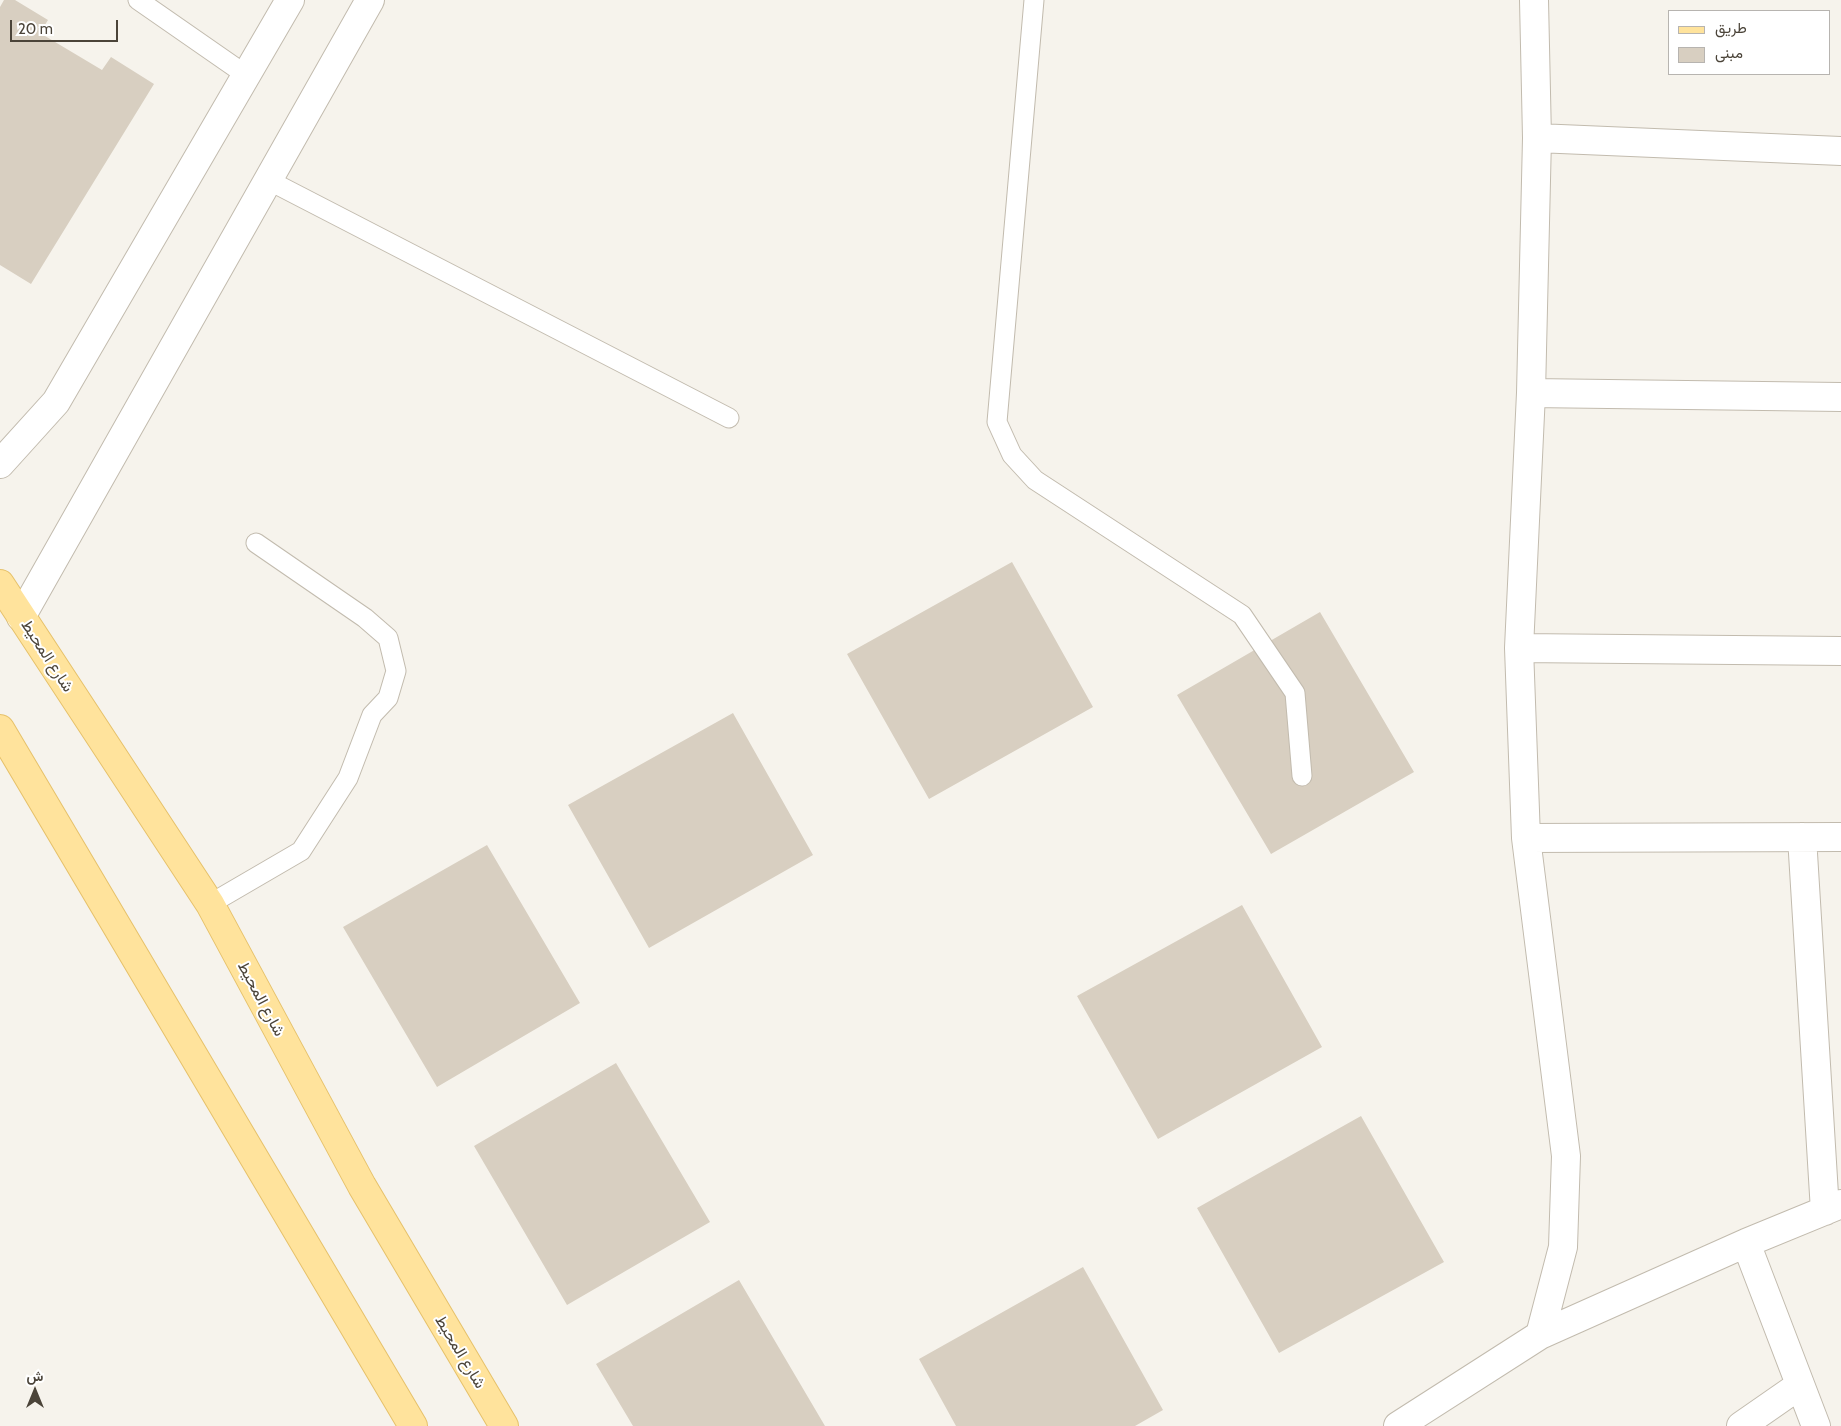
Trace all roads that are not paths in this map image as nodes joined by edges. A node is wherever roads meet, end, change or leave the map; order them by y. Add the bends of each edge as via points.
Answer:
1 (138, 0) edge
2 (290, 0) edge
3 (370, 0) edge
4 (1034, 0) edge
5 (1534, 0) edge
6 (246, 75) junction
7 (1537, 138) junction
8 (1841, 151) edge
9 (268, 180) junction
10 (1531, 393) junction
11 (1841, 397) edge
12 (730, 418) dead end
13 (0, 464) edge
14 (256, 543) dead end
15 (0, 584) edge
16 (21, 617) junction
17 (1519, 648) junction
18 (1841, 651) edge
19 (0, 729) edge
20 (1302, 776) dead end
21 (1841, 837) edge
22 (1526, 838) junction
23 (1802, 838) junction
24 (210, 904) junction
25 (1833, 1208) edge
26 (1746, 1243) junction
27 (1540, 1335) junction
28 (1800, 1385) junction
29 (413, 1426) edge
30 (504, 1426) edge
31 (1398, 1426) edge
32 (1741, 1426) edge
33 (1816, 1426) edge

1 - 6 lane
2 - 6 street
3 - 9 street
4 - 20 lane via 997,422 1012,455 1035,480 1242,615 1294,693
5 - 7 street
6 - 13 street via 56,402
7 - 8 street
7 - 10 street
9 - 12 lane
9 - 16 street
10 - 11 street
10 - 17 street
14 - 24 lane via 365,618 388,638 396,672 388,698 372,715 348,778 301,851
15 - 16 main road, شارع المحيط
16 - 24 main road, شارع المحيط
17 - 18 street
17 - 22 street
19 - 29 main road
21 - 23 street
22 - 23 street
22 - 27 street via 1566,1156 1564,1247
23 - 25 street
24 - 30 main road, شارع المحيط via 362,1186
25 - 26 street
26 - 27 street
26 - 28 street
27 - 31 street
28 - 32 street
28 - 33 street

